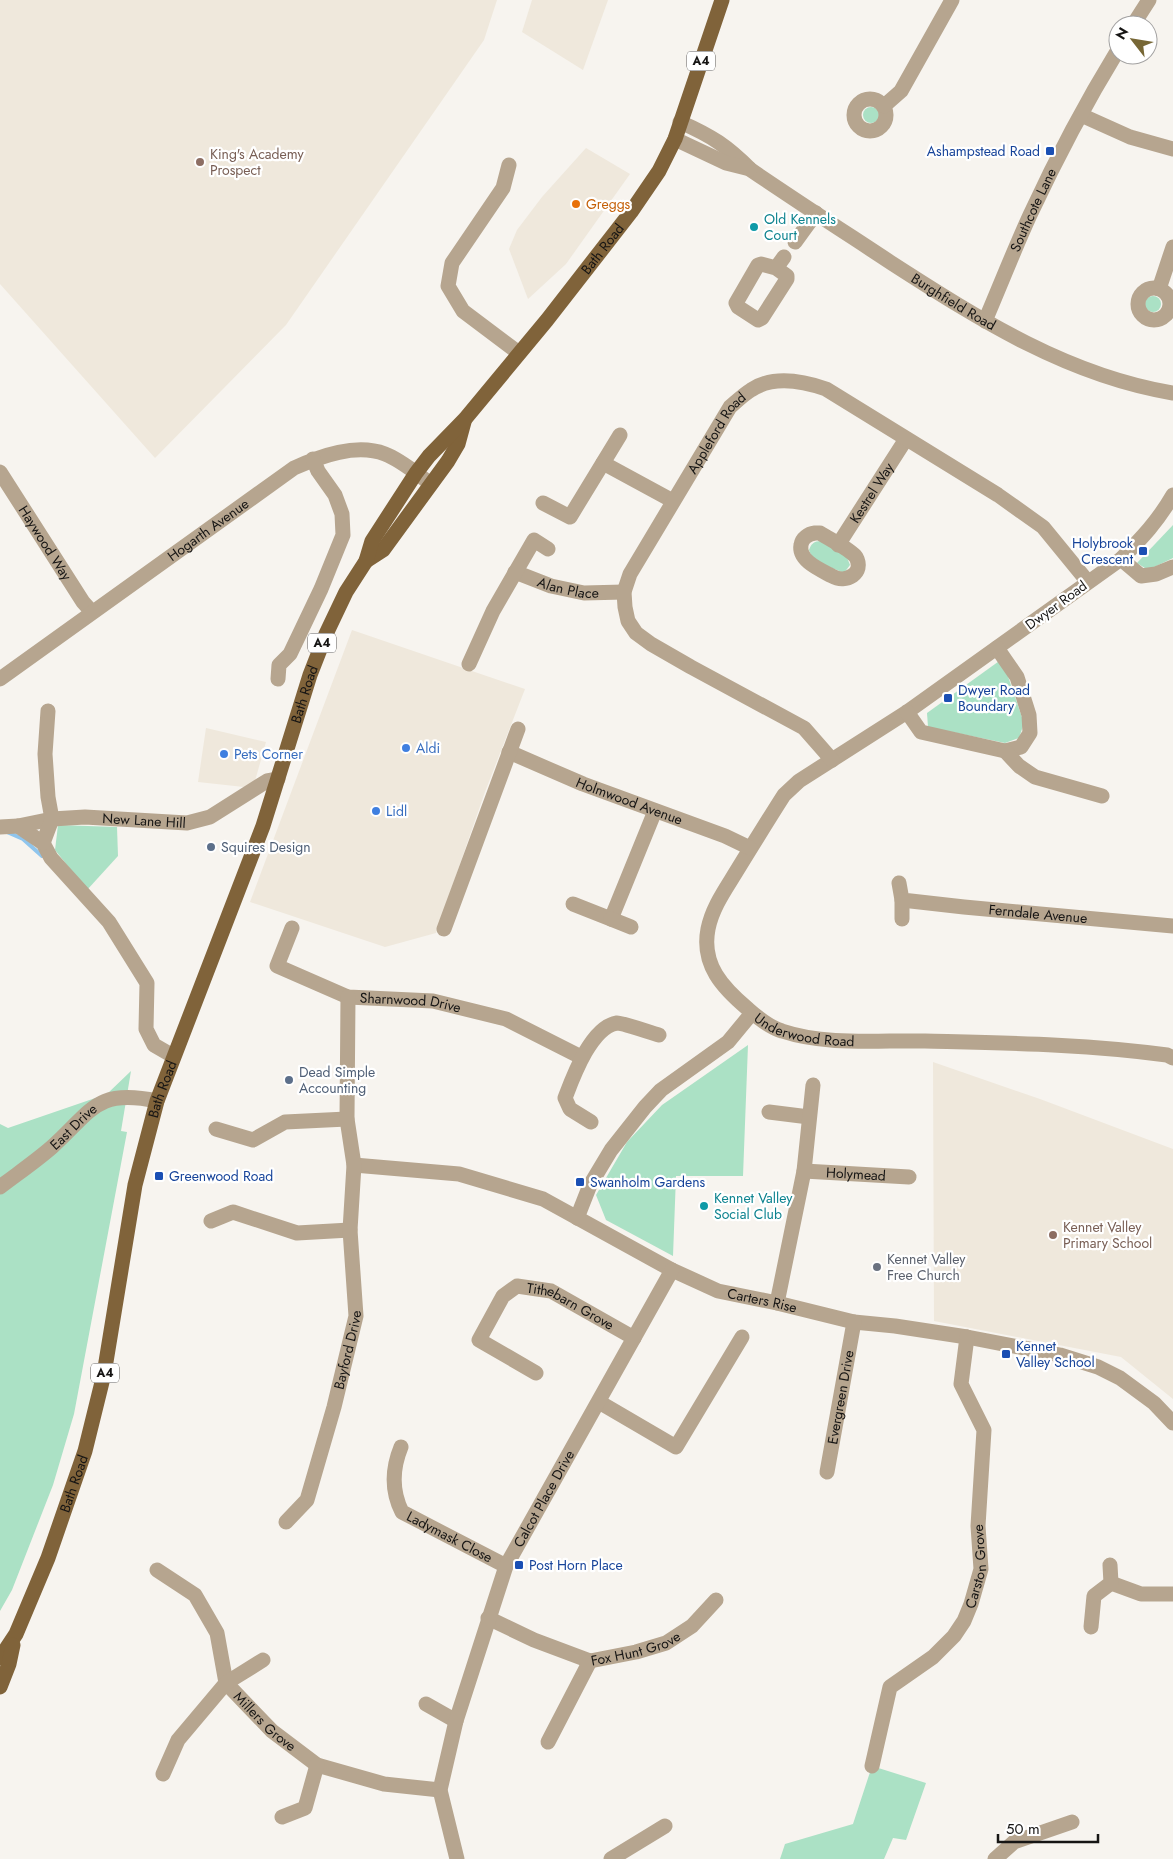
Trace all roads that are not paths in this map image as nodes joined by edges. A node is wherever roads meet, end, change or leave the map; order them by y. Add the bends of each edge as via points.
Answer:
1 (722, 0) edge
2 (952, 0) edge
3 (1149, 0) edge
4 (1140, 15) edge
5 (1109, 65) edge
6 (884, 106) dead end
7 (1081, 115) junction
8 (680, 122) junction
9 (674, 139) junction
10 (1173, 150) edge
11 (509, 165) dead end
12 (751, 170) junction
13 (816, 213) junction
14 (795, 242) dead end
15 (1173, 247) edge
16 (1159, 289) dead end
17 (985, 321) junction
18 (519, 353) junction
19 (1173, 393) edge
20 (465, 419) junction
21 (620, 435) dead end
22 (906, 439) junction
23 (313, 459) junction
24 (603, 462) junction
25 (0, 472) edge
26 (416, 473) junction
27 (431, 484) junction
28 (1173, 495) edge
29 (673, 501) junction
30 (543, 503) dead end
31 (838, 544) dead end
32 (548, 549) dead end
33 (1121, 559) junction
34 (366, 561) junction
35 (1173, 567) edge
36 (515, 572) junction
37 (1088, 582) junction
38 (624, 592) junction
39 (92, 612) junction
40 (997, 648) junction
41 (469, 664) dead end
42 (0, 679) edge
43 (278, 679) dead end
44 (48, 711) dead end
45 (907, 712) junction
46 (518, 729) dead end
47 (1005, 751) junction
48 (509, 752) junction
49 (832, 760) junction
50 (278, 779) junction
51 (1102, 796) dead end
52 (655, 811) junction
53 (52, 819) junction
54 (18, 826) junction
55 (0, 827) edge
56 (43, 843) junction
57 (750, 848) junction
58 (899, 883) dead end
59 (902, 900) junction
60 (573, 904) dead end
61 (902, 919) dead end
62 (611, 920) junction
63 (1173, 926) edge
64 (631, 927) dead end
65 (292, 928) dead end
66 (444, 929) dead end
67 (348, 997) junction
68 (752, 1012) junction
69 (659, 1035) dead end
70 (1171, 1052) edge
71 (173, 1056) junction
72 (581, 1057) junction
73 (813, 1085) dead end
74 (157, 1101) junction
75 (769, 1112) dead end
76 (809, 1117) junction
77 (347, 1119) junction
78 (591, 1122) dead end
79 (216, 1129) dead end
80 (354, 1165) junction
81 (804, 1171) junction
82 (909, 1177) dead end
83 (0, 1187) edge
84 (578, 1218) junction
85 (211, 1221) dead end
86 (350, 1230) junction
87 (672, 1270) junction
88 (777, 1303) junction
89 (854, 1322) junction
90 (742, 1336) dead end
91 (967, 1337) junction
92 (634, 1338) junction
93 (536, 1373) dead end
94 (599, 1402) junction
95 (1173, 1423) edge
96 (401, 1447) dead end
97 (827, 1472) dead end
98 (286, 1522) dead end
99 (1110, 1565) dead end
100 (506, 1566) junction
101 (157, 1570) dead end
102 (1111, 1582) junction
103 (1173, 1594) edge
104 (716, 1600) dead end
105 (488, 1618) junction
106 (1091, 1627) dead end
107 (16, 1634) junction
108 (0, 1658) edge
109 (263, 1660) dead end
110 (590, 1661) junction
111 (226, 1683) junction
112 (0, 1687) edge
113 (426, 1704) dead end
114 (456, 1720) junction
115 (548, 1742) dead end
116 (317, 1765) junction
117 (872, 1766) dead end
118 (163, 1774) dead end
119 (440, 1790) junction
120 (282, 1817) dead end
121 (1072, 1822) dead end
122 (665, 1826) dead end
123 (457, 1859) edge
124 (611, 1859) edge
125 (995, 1859) edge

1 - 8 main road, Bath Road / A4
2 - 6 street via 901,91
3 - 4 street
5 - 7 street, Southcote Lane
7 - 10 street via 1130,137
7 - 17 street, Southcote Lane via 1030,216
8 - 9 main road, Bath Road / A4
8 - 12 street, Burghfield Road via 710,135
9 - 12 street, Burghfield Road via 726,164
9 - 18 main road, Bath Road / A4 via 659,170 631,212
11 - 18 street via 503,188 452,263 448,286 463,311
12 - 13 street, Burghfield Road
13 - 14 street
13 - 17 street, Burghfield Road
15 - 16 street
17 - 19 street, Burghfield Road via 1066,362 1106,377
18 - 20 main road, Bath Road / A4
20 - 26 main road, Bath Road / A4
20 - 27 main road, Bath Road / A4 via 458,444
21 - 24 street
22 - 29 street, Appleford Road via 826,389 789,380 773,382 752,388 730,407
22 - 31 street, Kestrel Way
22 - 37 street, Appleford Road via 998,495 1043,527
23 - 26 street, Hogarth Avenue via 360,450 375,451
23 - 39 street, Hogarth Avenue via 270,484
23 - 43 street via 335,495 342,514 342,536 290,654 279,665
24 - 29 street
24 - 30 street via 570,516
25 - 39 street, Haywood Way
26 - 27 street, Hogarth Avenue
26 - 34 main road, Bath Road / A4 via 372,540
27 - 34 main road, Bath Road / A4 via 383,550
28 - 33 street, Dwyer Road via 1149,532
29 - 38 street, Appleford Road via 630,574
32 - 36 street via 534,540
33 - 35 street via 1141,576
33 - 37 street, Dwyer Road
34 - 50 main road, Bath Road / A4 via 346,592 326,634 310,674
36 - 38 street, Alan Place via 551,586 584,593
36 - 41 street
37 - 40 street, Dwyer Road
38 - 49 street, Appleford Road via 628,621 636,633 691,667 804,728
39 - 42 street, Hogarth Avenue
40 - 45 street, Dwyer Road
40 - 47 street via 1017,678 1030,724 1030,734 1021,747
44 - 53 street via 46,754
45 - 47 street via 921,732
45 - 49 street, Dwyer Road
46 - 48 street
47 - 51 street via 1035,777
48 - 52 street, Holmwood Avenue
48 - 66 street
49 - 57 street, Underwood Road via 798,781 784,795
50 - 53 street, New Lane Hill via 267,781 210,817 187,822 85,817
50 - 71 main road, Bath Road / A4 via 239,892
52 - 57 street, Holmwood Avenue
52 - 62 street
53 - 54 street, New Lane Hill
53 - 56 street
54 - 55 street, New Lane Hill
54 - 56 street
56 - 71 street via 51,858 109,922 147,983 146,1028 154,1045
57 - 68 street, Underwood Road via 712,915 707,947 710,963 720,982
58 - 59 street
59 - 61 street
59 - 63 street, Ferndale Avenue
60 - 62 street
62 - 64 street
65 - 67 street, Sharnwood Drive via 277,966
67 - 72 street, Sharnwood Drive via 433,1001 506,1019
67 - 77 street, Bayford Drive
68 - 70 street, Underwood Road via 781,1031 834,1040
68 - 84 street via 728,1042 661,1090 645,1107 611,1150 590,1185
69 - 72 street via 618,1023 603,1029
71 - 74 main road, Bath Road / A4
72 - 78 street via 565,1098 570,1110
73 - 76 street
74 - 83 street, East Drive via 142,1098 103,1101 79,1119 52,1147
74 - 107 main road, Bath Road / A4 via 135,1185 98,1402 61,1523
75 - 76 street
76 - 81 street
77 - 79 street via 285,1122 253,1140
77 - 80 street, Bayford Drive
80 - 84 street, Carters Rise via 459,1174 543,1199
80 - 86 street, Bayford Drive
81 - 82 street, Holymead
81 - 88 street
84 - 87 street, Carters Rise
85 - 86 street via 233,1212 297,1233
86 - 98 street, Bayford Drive via 356,1316 307,1500
87 - 88 street, Carters Rise via 718,1291
87 - 92 street, Calcot Place Drive
88 - 89 street, Carters Rise
89 - 91 street, Carters Rise
89 - 97 street, Evergreen Drive
90 - 94 street via 676,1447
91 - 95 street, Carters Rise via 1060,1355 1098,1367 1120,1378 1154,1403
91 - 117 street, Carston Grove via 961,1384 984,1430 978,1526 981,1569 971,1604 954,1636 933,1657 890,1687
92 - 93 street, Tithebarn Grove via 551,1291 517,1286 503,1296 479,1340
92 - 94 street, Calcot Place Drive
94 - 100 street, Calcot Place Drive
96 - 100 street, Ladymask Close via 396,1458 394,1490 402,1512
99 - 102 street
100 - 105 street, Calcot Place Drive
101 - 111 street, Millers Grove via 194,1595 217,1633
102 - 103 street via 1140,1594
102 - 106 street via 1094,1596
104 - 110 street, Fox Hunt Grove via 692,1626 666,1643
105 - 110 street, Fox Hunt Grove
105 - 114 street, Calcot Place Drive
107 - 108 main road, Bath Road / A4
107 - 112 main road, Bath Road / A4
109 - 111 street
110 - 115 street
111 - 116 street, Millers Grove via 272,1731
111 - 118 street via 178,1740
113 - 114 street
114 - 119 street, Calcot Place Drive
116 - 119 street, Millers Grove via 384,1784
116 - 120 street via 305,1808
119 - 123 street, Calcot Place Drive
121 - 125 street via 1014,1842
122 - 124 street

